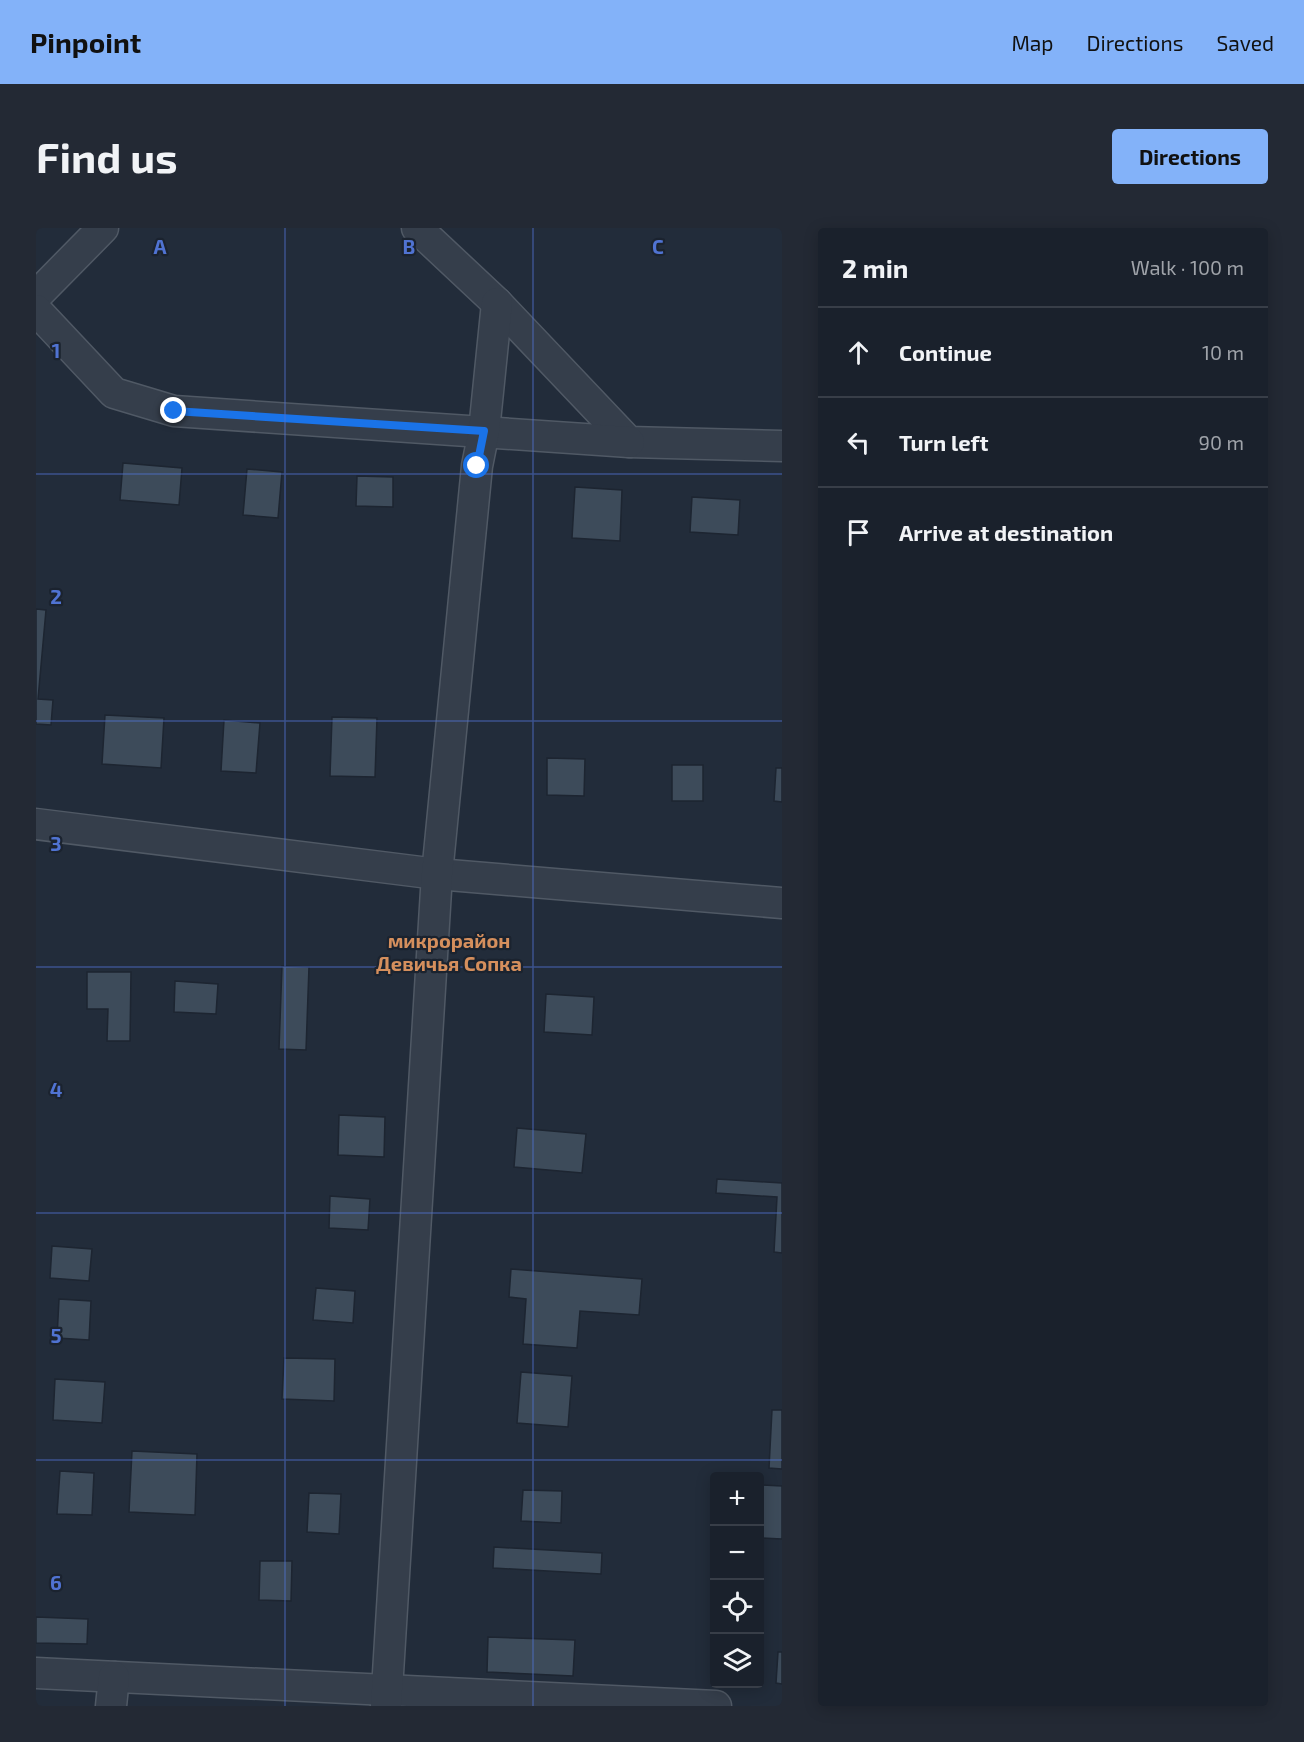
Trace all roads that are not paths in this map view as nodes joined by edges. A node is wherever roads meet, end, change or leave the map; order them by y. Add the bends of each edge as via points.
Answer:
1 (103, 228) edge
2 (417, 228) edge
3 (36, 296) edge
4 (498, 303) junction
5 (36, 310) edge
6 (484, 431) junction
7 (629, 442) junction
8 (782, 446) edge
9 (36, 824) edge
10 (437, 874) junction
11 (782, 903) edge
12 (36, 1673) edge
13 (112, 1692) edge
14 (224, 1694) edge
15 (289, 1696) edge
16 (386, 1699) edge
17 (564, 1702) edge
18 (709, 1706) edge
19 (716, 1706) edge

1 - 3 street
2 - 4 street
4 - 6 street
4 - 7 street
5 - 6 street via 114,393 174,411
6 - 7 street
6 - 10 street via 477,466
7 - 8 street
9 - 10 street
10 - 11 street
10 - 16 street
12 - 13 street
13 - 14 street
14 - 15 street
15 - 16 street
16 - 17 street
17 - 18 street
18 - 19 street

